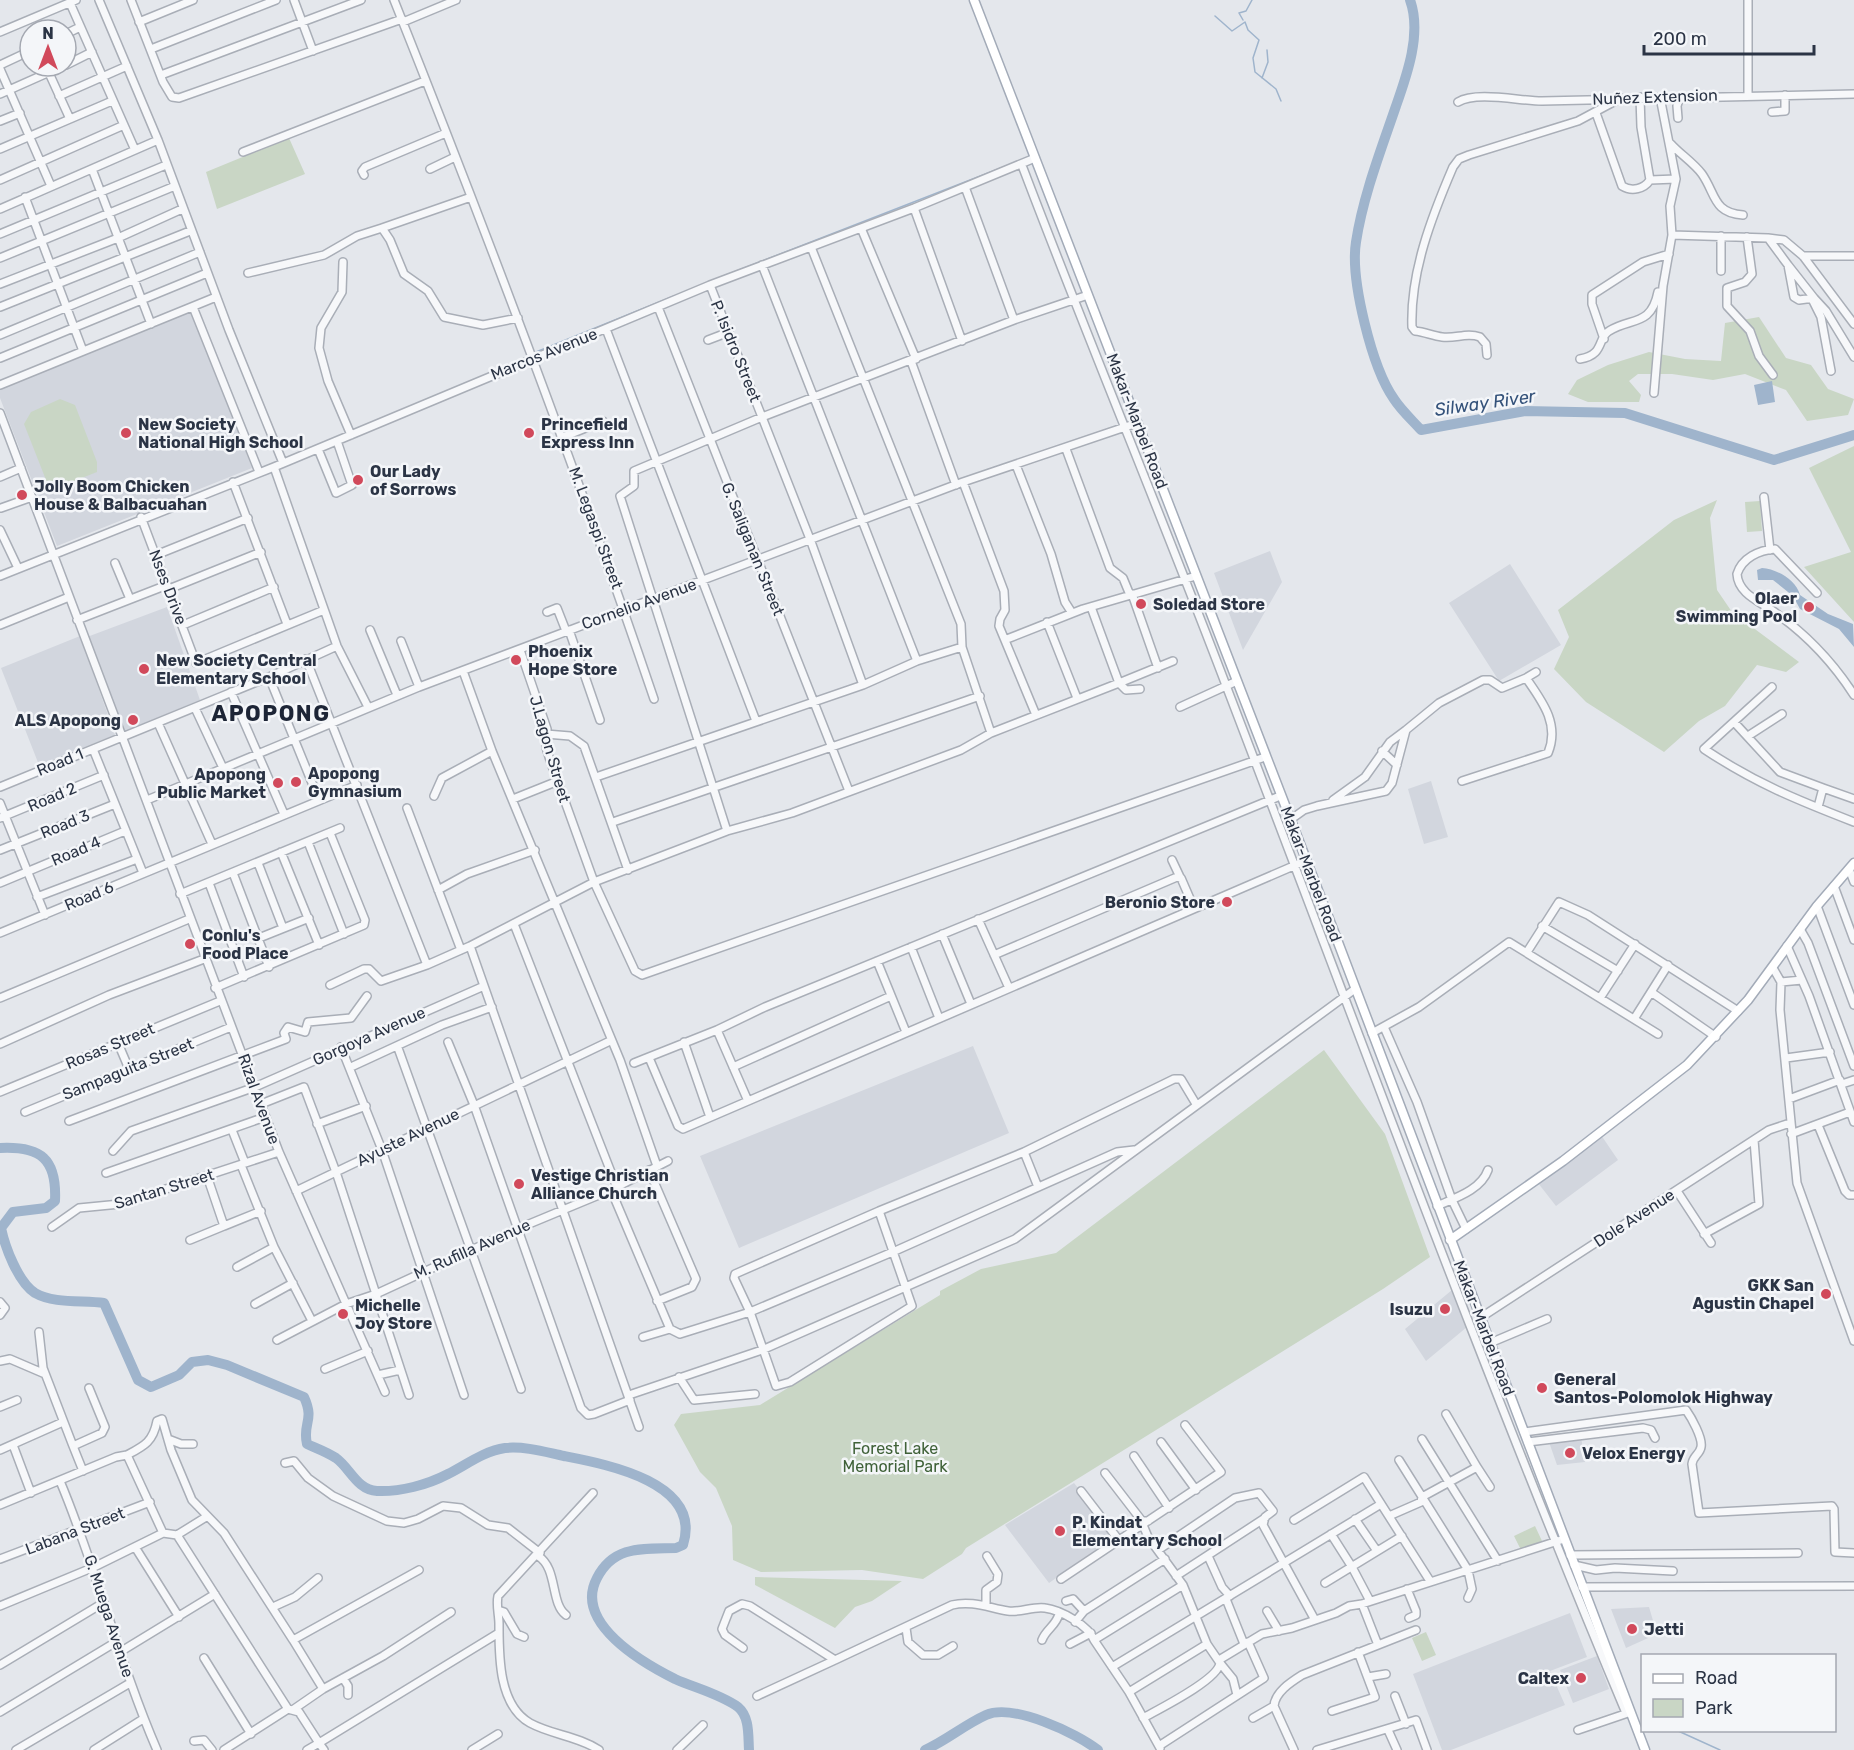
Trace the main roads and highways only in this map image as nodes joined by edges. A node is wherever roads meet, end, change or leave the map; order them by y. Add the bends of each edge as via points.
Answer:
1 (974, 0) edge
2 (1852, 866) edge
3 (1450, 1240) junction
4 (1645, 1750) edge

1 - 3 main road, Makar-Marbel Road
2 - 3 main road via 1716,1037 1664,1085
3 - 4 main road, Makar-Marbel Road

